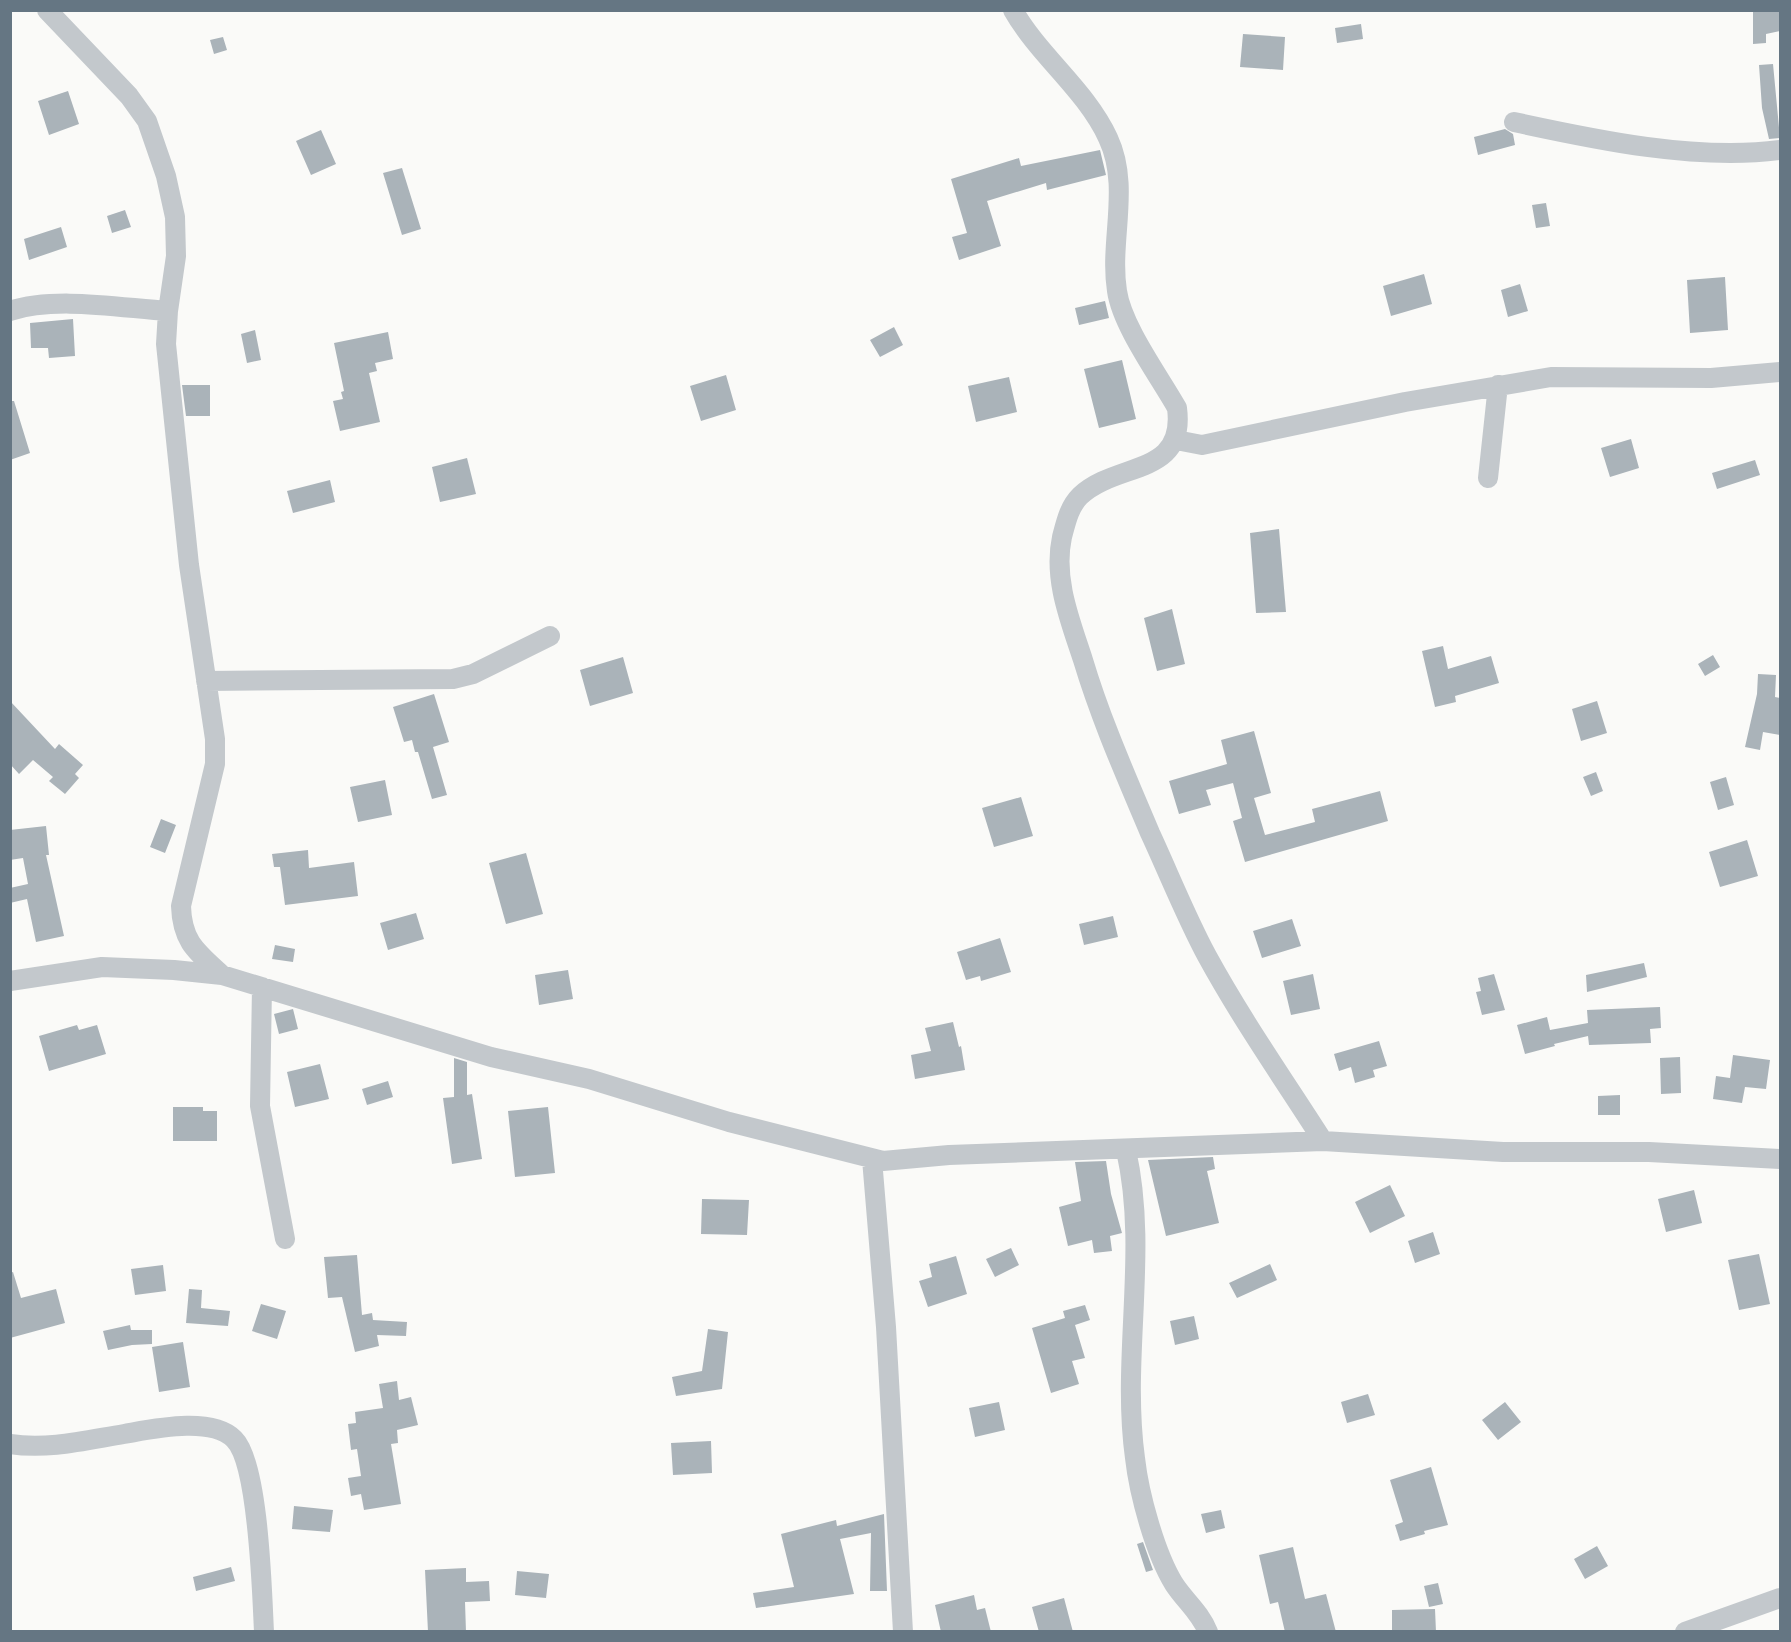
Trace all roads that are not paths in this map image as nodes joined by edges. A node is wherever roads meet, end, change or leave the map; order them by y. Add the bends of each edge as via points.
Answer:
1 (47, 10) edge
2 (1013, 10) edge
3 (1514, 122) dead end
4 (1780, 150) edge
5 (10, 311) edge
6 (168, 311) junction
7 (1780, 372) edge
8 (1498, 386) junction
9 (1176, 440) junction
10 (1488, 478) dead end
11 (550, 636) dead end
12 (206, 681) junction
13 (222, 975) junction
14 (10, 981) edge
15 (262, 987) junction
16 (1323, 1141) junction
17 (1126, 1150) junction
18 (1780, 1159) edge
19 (872, 1160) junction
20 (285, 1239) dead end
21 (10, 1444) edge
22 (1780, 1598) edge
23 (264, 1632) edge
24 (903, 1632) edge
25 (1208, 1632) edge
26 (1685, 1632) edge

1 - 6 street via 129,96 147,121 176,217 176,256
2 - 9 street via 1108,137 1117,163 1119,197 1117,291 1127,323 1177,408
3 - 4 street via 1616,144 1748,154
5 - 6 street via 48,304
6 - 12 street via 166,344 189,565
7 - 8 street via 1711,378 1551,377
8 - 9 street via 1202,445
8 - 10 street
9 - 16 street via 1157,459 1100,483 1080,496 1067,516 1059,551 1061,590 1108,735 1207,956
11 - 12 street via 473,674 453,679
12 - 13 street via 215,764 181,906 181,926 189,945
13 - 14 street via 102,967
13 - 15 street
15 - 19 street via 491,1057 589,1078 729,1122
15 - 20 street via 260,1106
16 - 17 street
16 - 18 street via 1503,1152 1649,1152
17 - 19 street
17 - 25 street via 1137,1252 1132,1391 1135,1459 1155,1541 1174,1584 1203,1618
19 - 24 street via 886,1327
21 - 23 street via 72,1444 190,1426 212,1428 234,1438 245,1455 252,1497
22 - 26 street

